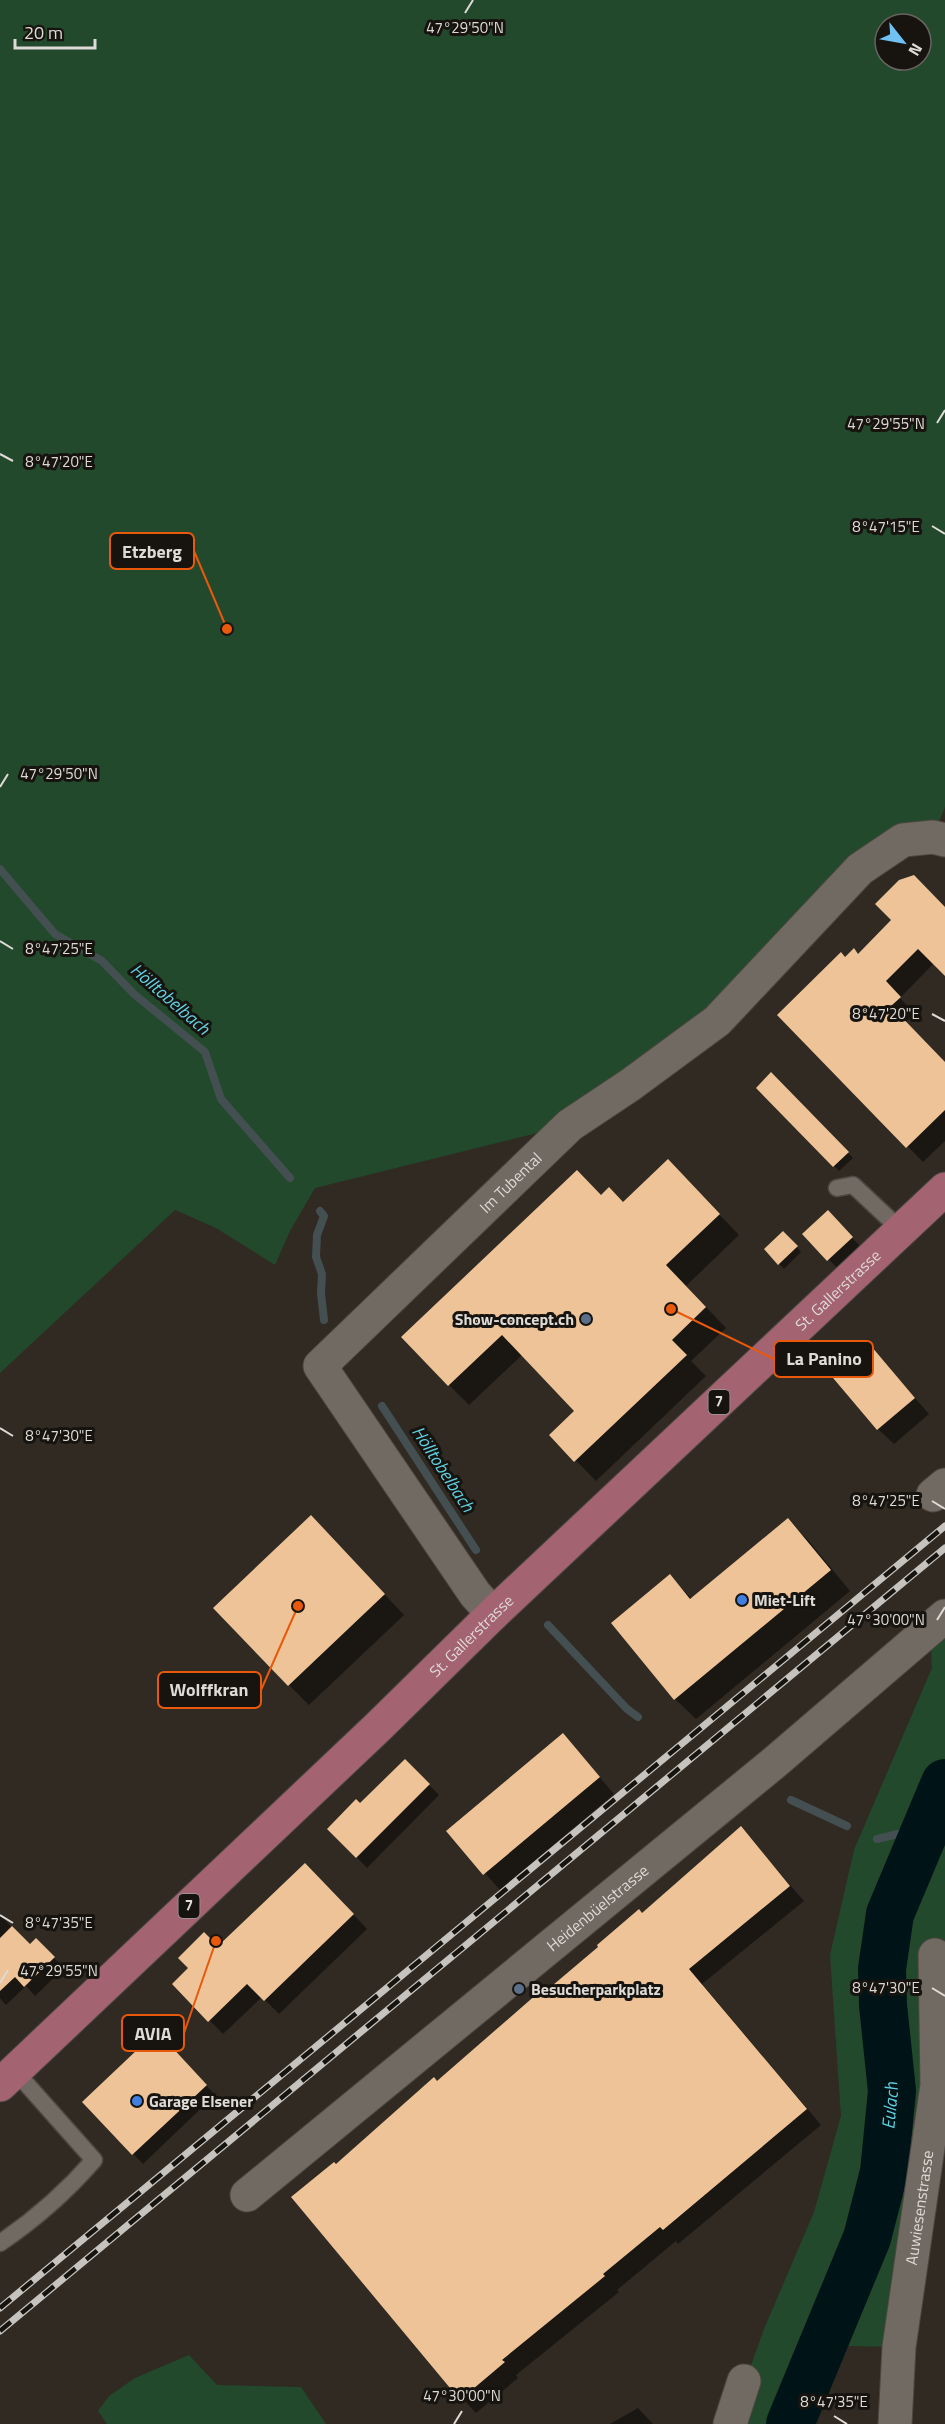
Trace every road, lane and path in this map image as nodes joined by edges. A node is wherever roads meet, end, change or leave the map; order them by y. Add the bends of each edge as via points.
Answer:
1 (945, 840) edge
2 (837, 1188) dead end
3 (945, 1189) edge
4 (902, 1231) junction
5 (493, 1614) junction
6 (945, 1616) edge
7 (935, 1955) dead end
8 (7, 2078) edge
9 (247, 2195) dead end
10 (0, 2243) edge
11 (744, 2381) dead end
12 (730, 2424) edge
13 (895, 2424) edge

1 - 5 street, Im Tubental via 903,840 860,869 717,1021 570,1125 320,1366 475,1594
2 - 4 lane via 853,1185
3 - 4 main road, St. Gallerstrasse / 7
4 - 5 main road, St. Gallerstrasse / 7
5 - 8 main road, St. Gallerstrasse / 7
6 - 9 street, Heidenbüelstrasse via 783,1755
7 - 13 street, Auwiesenstrasse via 937,2085 899,2347
8 - 10 lane via 94,2160
11 - 12 street

